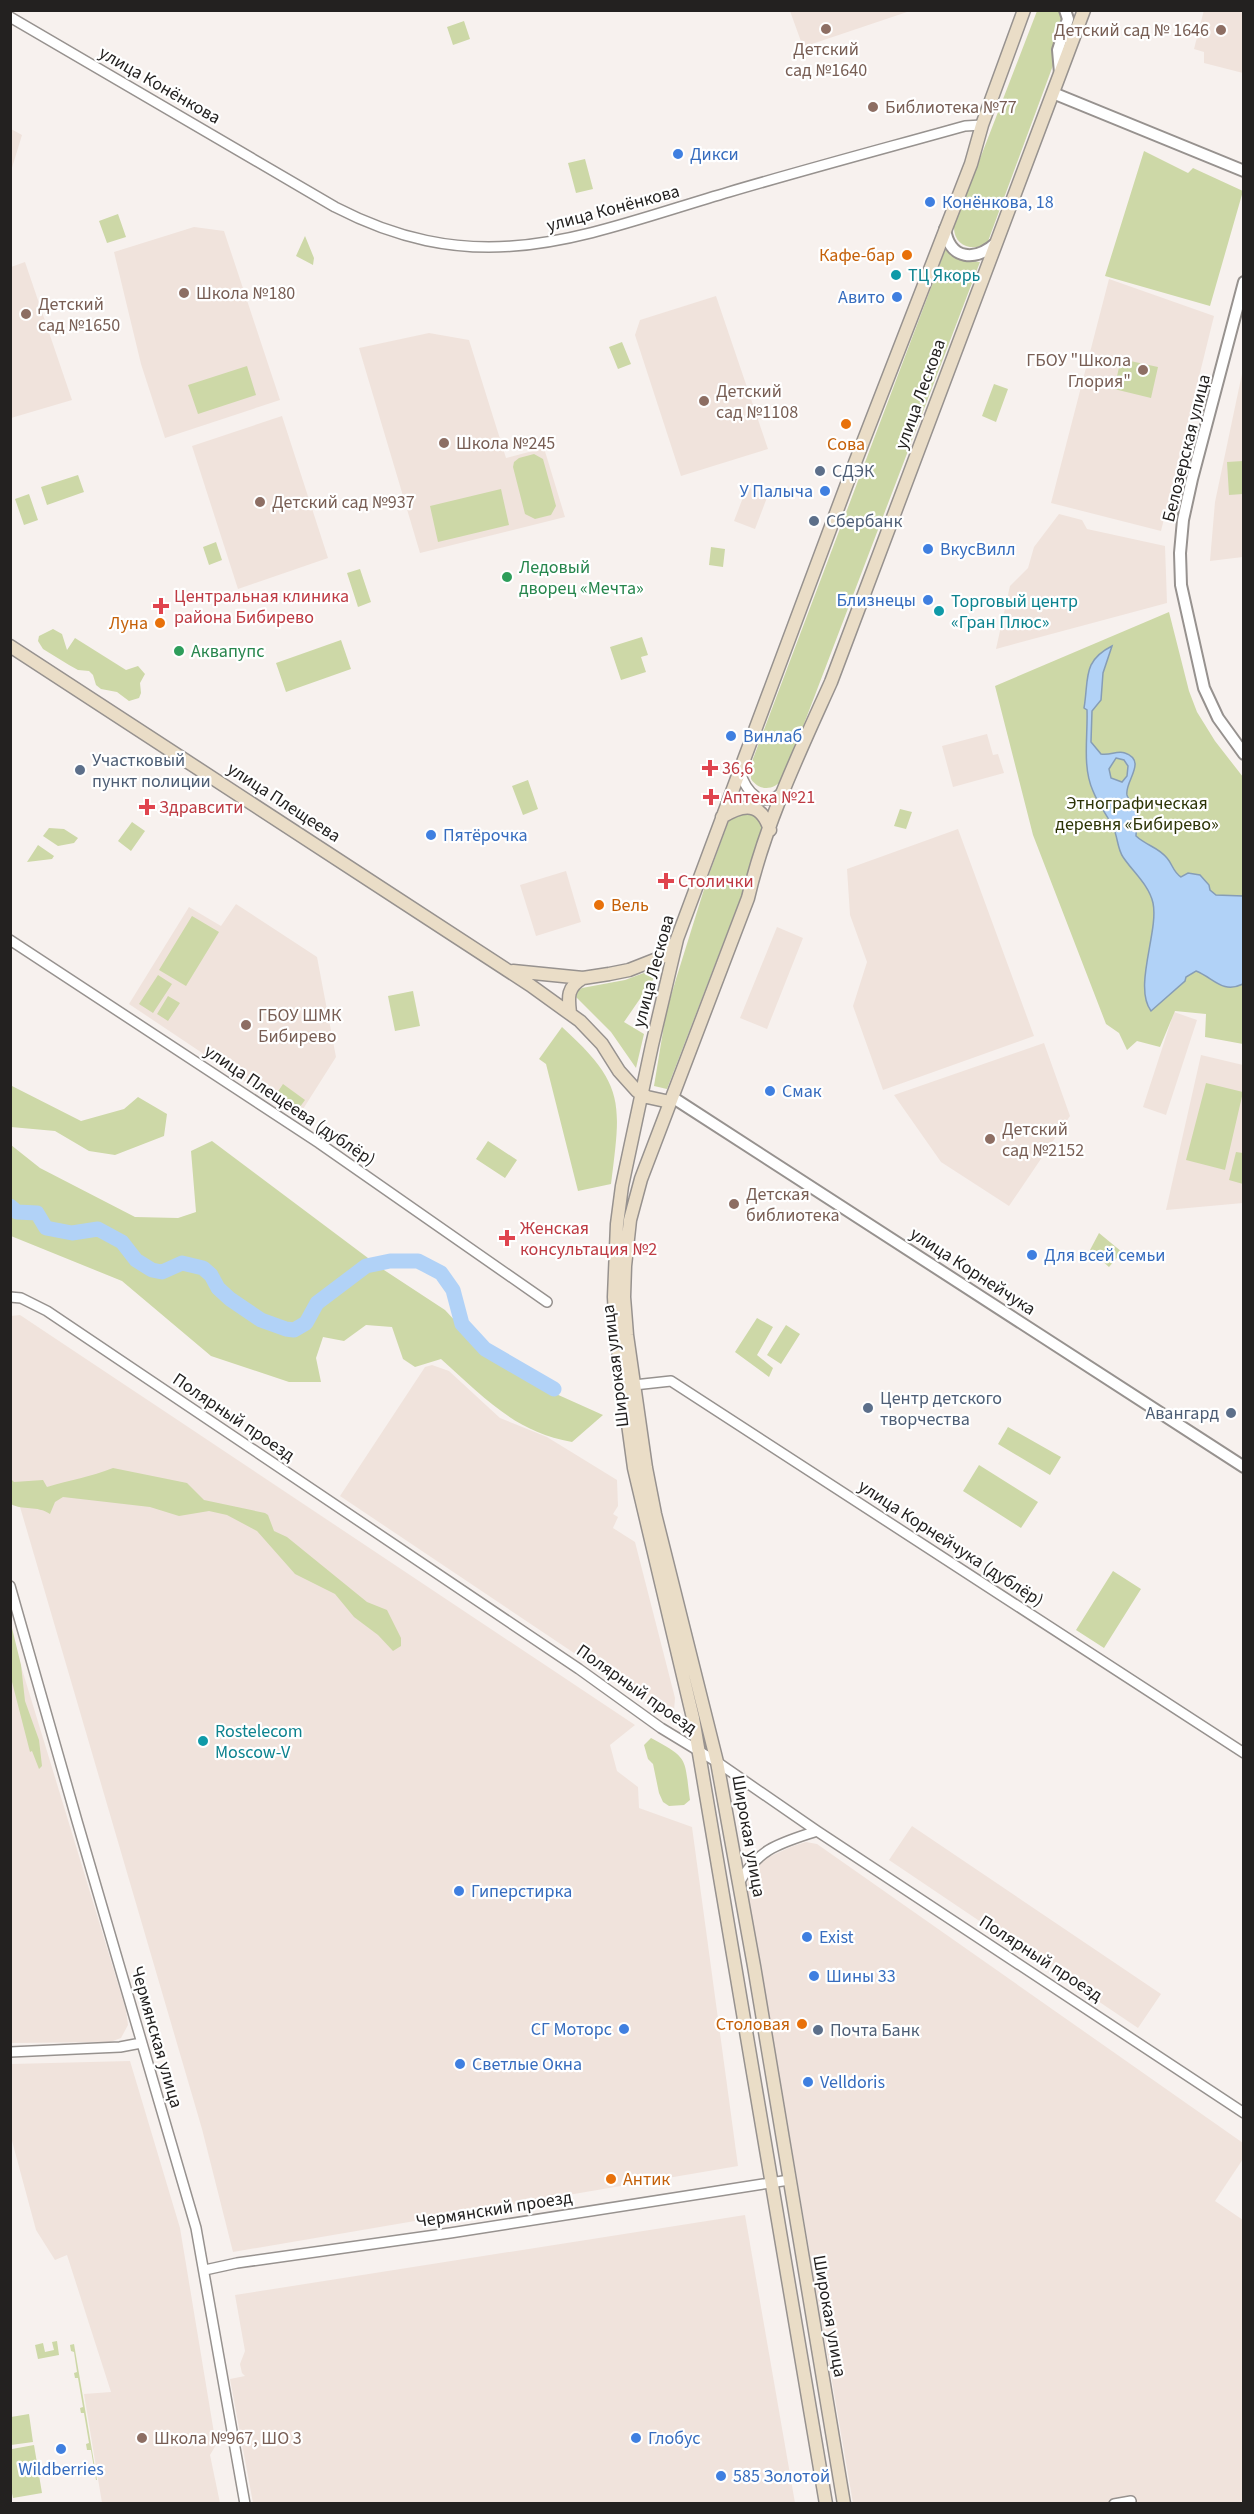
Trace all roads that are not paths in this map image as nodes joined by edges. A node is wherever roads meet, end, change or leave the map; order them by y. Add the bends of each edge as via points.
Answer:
1 (1024, 10) edge
2 (1065, 10) edge
3 (1084, 10) edge
4 (10, 17) edge
5 (1060, 73) junction
6 (1053, 93) junction
7 (982, 125) junction
8 (1244, 171) edge
9 (945, 229) junction
10 (996, 243) junction
11 (1244, 282) edge
12 (10, 646) edge
13 (1244, 754) edge
14 (740, 771) junction
15 (786, 788) junction
16 (722, 817) junction
17 (770, 830) junction
18 (678, 939) junction
19 (10, 940) edge
20 (507, 969) junction
21 (583, 978) junction
22 (570, 1013) junction
23 (641, 1094) junction
24 (675, 1100) junction
25 (641, 1179) joint
26 (622, 1186) joint
27 (10, 1298) edge
28 (547, 1302) dead end
29 (634, 1385) junction
30 (1244, 1467) edge
31 (10, 1586) edge
32 (698, 1752) junction
33 (1244, 1753) edge
34 (717, 1762) junction
35 (817, 1831) junction
36 (739, 1883) junction
37 (723, 1884) junction
38 (141, 2043) junction
39 (10, 2052) edge
40 (1244, 2113) edge
41 (779, 2123) junction
42 (762, 2129) junction
43 (789, 2180) junction
44 (771, 2182) junction
45 (205, 2270) junction
46 (1131, 2501) dead end
47 (245, 2504) edge
48 (826, 2504) edge
49 (844, 2504) edge
50 (1114, 2504) edge

1 - 7 main road, улица Лескова
2 - 5 street via 1068,19 1058,50
3 - 5 main road, улица Лескова
4 - 7 street, улица Конёнкова via 368,224 458,246 526,246 582,236 816,167 964,126
5 - 6 main road, улица Лескова
6 - 8 street
6 - 10 main road, улица Лескова
7 - 9 main road, улица Лескова
9 - 10 street via 953,247 967,255 985,252
9 - 14 main road, улица Лескова
10 - 15 main road, улица Лескова via 831,682
11 - 13 street, Белозерская улица via 1192,479 1180,553 1180,585 1204,688 1218,718
12 - 20 main road, улица Плещеева
14 - 15 street via 748,792 758,798 778,796
14 - 16 main road, улица Лескова
15 - 17 main road, улица Лескова
16 - 17 main road via 740,807 752,807 761,812
16 - 18 main road, улица Лескова
17 - 24 main road, улица Лескова
18 - 21 main road, улица Плещеева via 662,957 646,964
18 - 23 main road, улица Лескова
19 - 28 street, улица Плещеева (дублёр) via 337,1156
20 - 21 main road, улица Плещеева
20 - 22 main road, улица Плещеева
21 - 22 main road via 568,993
22 - 23 main road, улица Плещеева via 598,1039 619,1071
23 - 24 main road
23 - 26 main road, улица Лескова
24 - 25 main road, улица Лескова
24 - 30 street, улица Корнейчука
25 - 29 main road, Широкая улица via 632,1210 625,1266
26 - 32 main road, Широкая улица via 614,1297 623,1387 634,1468
27 - 32 street, Полярный проезд via 21,1298 47,1311
29 - 33 street, улица Корнейчука (дублёр) via 671,1381
29 - 34 main road, Широкая улица via 655,1514
31 - 38 street, Чермянская улица
32 - 34 street, Полярный проезд
32 - 37 main road, Широкая улица
34 - 35 street, Полярный проезд
34 - 36 main road, Широкая улица
35 - 36 street via 757,1857
35 - 40 street, Полярный проезд
36 - 37 main road via 729,1877
36 - 41 main road, Широкая улица
37 - 42 main road, Широкая улица
38 - 39 street
38 - 45 street, Чермянская улица
41 - 42 main road via 773,2136
41 - 43 main road, Широкая улица
42 - 44 main road, Широкая улица
43 - 44 street, Чермянский проезд
43 - 49 main road, Широкая улица
44 - 45 street, Чермянский проезд
44 - 48 main road, Широкая улица
45 - 47 street, Чермянская улица
46 - 50 street

